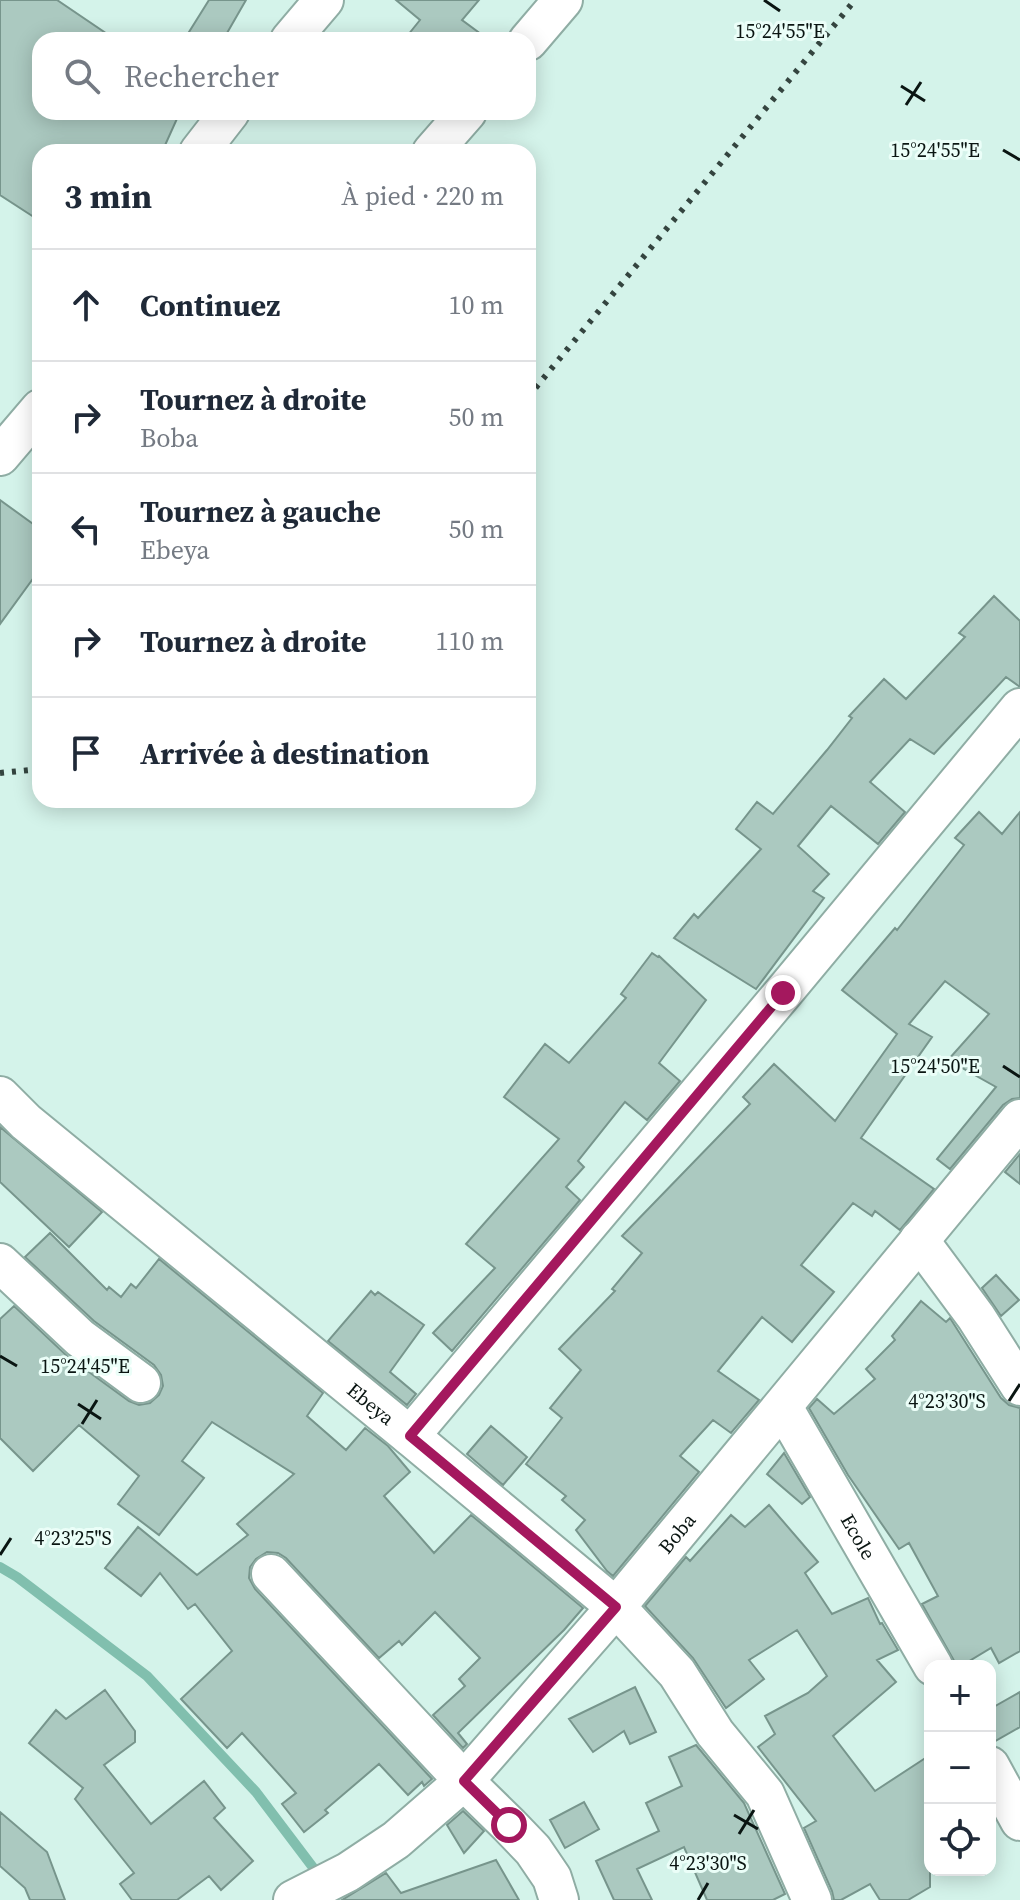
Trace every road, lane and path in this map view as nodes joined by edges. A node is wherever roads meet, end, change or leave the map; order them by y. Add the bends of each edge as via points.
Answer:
1 (324, 0) edge
2 (563, 0) edge
3 (297, 32) edge
4 (536, 32) edge
5 (224, 120) edge
6 (460, 120) edge
7 (205, 144) edge
8 (439, 144) edge
9 (32, 418) edge
10 (0, 456) edge
11 (1020, 708) edge
12 (0, 1096) edge
13 (1020, 1119) edge
14 (919, 1240) junction
15 (0, 1263) edge
16 (141, 1383) dead end
17 (1020, 1386) edge
18 (783, 1407) junction
19 (410, 1436) junction
20 (271, 1574) dead end
21 (616, 1607) junction
22 (930, 1660) edge
23 (996, 1777) edge
24 (464, 1781) junction
25 (1020, 1821) edge
26 (293, 1900) edge
27 (559, 1900) edge
28 (812, 1900) edge

1 - 3 street
2 - 4 street
5 - 7 street
6 - 8 street
9 - 10 street
11 - 19 street
12 - 19 street, Ebeya
13 - 14 street, Boba
14 - 17 street
14 - 18 street, Boba
15 - 16 street via 80,1338
18 - 21 street, Boba
18 - 22 street, Ecole
19 - 21 street, Ebeya
20 - 24 street
21 - 24 street, Boba
21 - 28 street, Ebeya via 677,1673 715,1733 765,1794
23 - 25 street
24 - 26 street, Boba via 396,1840
24 - 27 street via 533,1850

